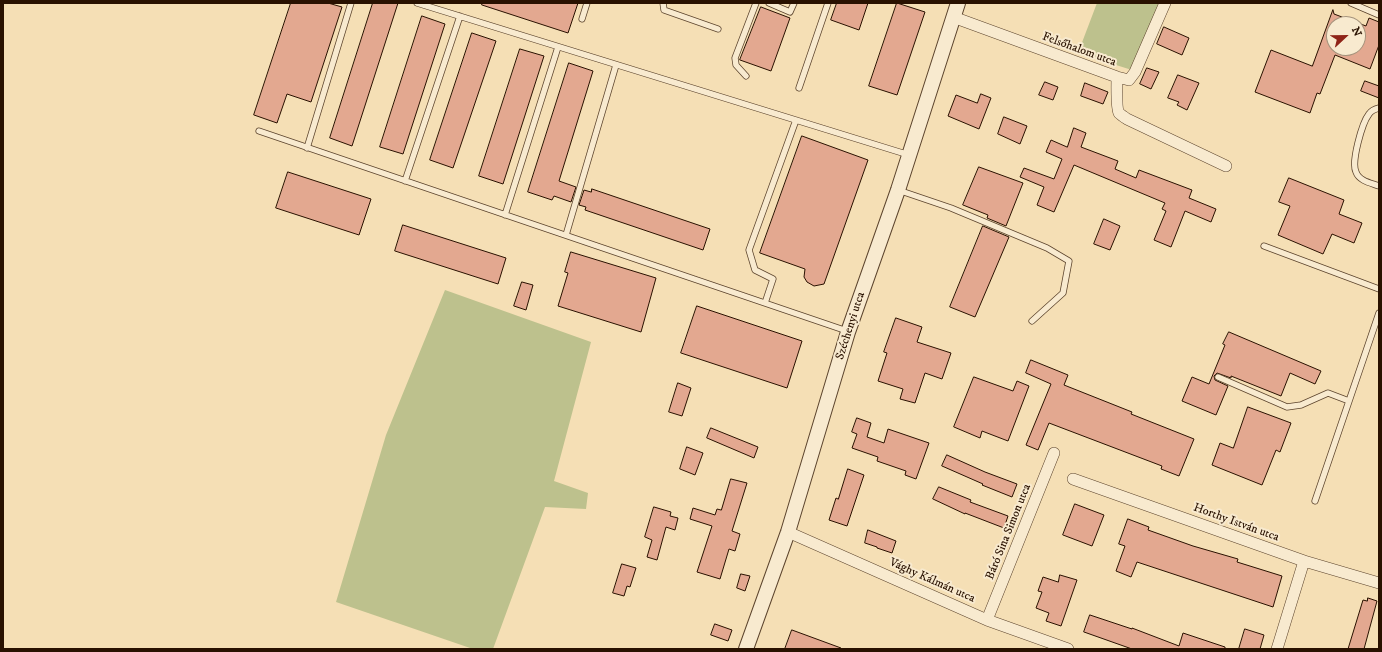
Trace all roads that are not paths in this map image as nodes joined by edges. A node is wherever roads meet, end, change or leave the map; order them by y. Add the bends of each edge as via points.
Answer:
1 (351, 3) edge
2 (417, 3) edge
3 (587, 3) edge
4 (663, 3) edge
5 (756, 3) edge
6 (769, 3) edge
7 (794, 3) edge
8 (828, 3) edge
9 (958, 3) edge
10 (1165, 3) edge
11 (1351, 3) edge
12 (1379, 15) edge
13 (460, 16) junction
14 (954, 17) junction
15 (582, 19) dead end
16 (718, 29) dead end
17 (558, 47) junction
18 (616, 65) junction
19 (746, 76) dead end
20 (1117, 77) junction
21 (799, 88) dead end
22 (1379, 108) edge
23 (796, 120) junction
24 (258, 131) dead end
25 (307, 148) junction
26 (909, 156) junction
27 (1226, 166) dead end
28 (405, 181) junction
29 (1379, 186) edge
30 (898, 190) junction
31 (505, 215) junction
32 (566, 236) junction
33 (1264, 246) dead end
34 (1379, 289) edge
35 (764, 303) junction
36 (1379, 313) edge
37 (1032, 321) dead end
38 (848, 332) junction
39 (1218, 377) dead end
40 (1349, 401) junction
41 (1054, 453) dead end
42 (1072, 479) dead end
43 (1315, 501) dead end
44 (788, 532) junction
45 (1304, 561) junction
46 (1379, 584) edge
47 (987, 620) junction
48 (746, 649) edge
49 (1068, 649) edge
50 (1277, 649) edge

1 - 25 lane
2 - 13 lane
3 - 15 lane
4 - 16 lane via 664,10
5 - 19 lane via 735,58 736,65
6 - 7 lane via 790,12
8 - 21 lane
9 - 14 street, Széchenyi utca
10 - 20 street via 1135,72 1129,80
11 - 12 lane
13 - 17 lane
13 - 28 lane
14 - 20 street, Felsőhalom utca
14 - 26 street, Széchenyi utca
17 - 18 lane
17 - 31 lane
18 - 23 lane
18 - 32 lane
20 - 27 street, Felsőhalom utca via 1118,112 1127,119
22 - 29 lane via 1369,113 1364,123 1354,162 1356,172 1364,181
23 - 26 lane
23 - 35 lane via 749,250 755,270 773,279
24 - 25 lane
25 - 28 lane
26 - 30 street, Széchenyi utca
28 - 31 lane
30 - 37 lane via 951,208 1040,245 1069,261 1063,293
30 - 38 street, Széchenyi utca
31 - 32 lane
32 - 35 lane
33 - 34 lane
35 - 38 lane
36 - 40 lane
38 - 44 street, Széchenyi utca
39 - 40 lane via 1287,407 1301,405 1328,394
40 - 43 lane
41 - 47 street, Báró Sina Simon utca
42 - 45 street, Horthy István utca
44 - 47 street, Vághy Kálmán utca
44 - 48 street, Széchenyi utca
45 - 46 street, Horthy István utca
45 - 50 street
47 - 49 street, Vághy Kálmán utca

